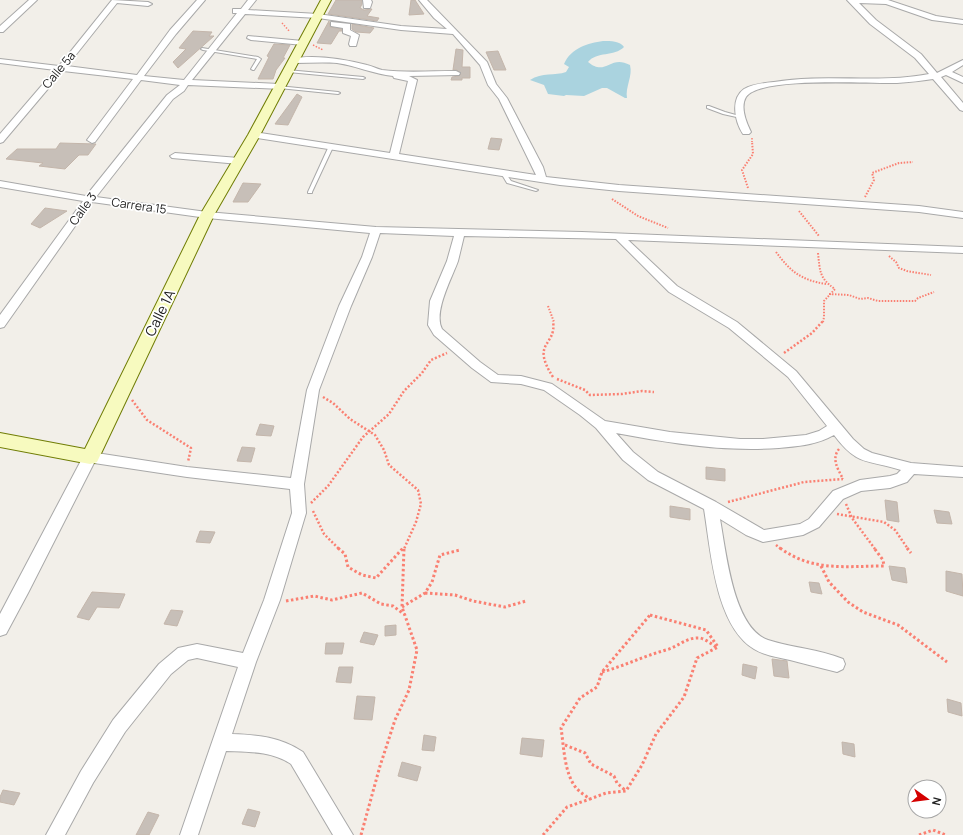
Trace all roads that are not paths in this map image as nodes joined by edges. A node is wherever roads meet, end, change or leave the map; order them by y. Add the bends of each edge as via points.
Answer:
1 (33, 0) edge
2 (201, 0) edge
3 (244, 0) edge
4 (252, 0) edge
5 (326, 0) edge
6 (423, 0) edge
7 (851, 0) edge
8 (115, 1) edge
9 (884, 1) edge
10 (148, 4) dead end
11 (240, 11) junction
12 (15, 15) junction
13 (0, 17) edge
14 (934, 18) junction
15 (316, 19) junction
16 (963, 22) edge
17 (954, 28) dead end
18 (0, 30) edge
19 (455, 32) junction
20 (251, 38) dead end
21 (303, 42) junction
22 (353, 44) dead end
23 (203, 49) junction
24 (212, 50) junction
25 (0, 61) edge
26 (963, 62) edge
27 (291, 66) junction
28 (62, 68) junction
29 (253, 69) dead end
30 (946, 72) junction
31 (456, 73) dead end
32 (398, 74) junction
33 (935, 76) junction
34 (140, 77) junction
35 (363, 78) dead end
36 (963, 80) edge
37 (176, 82) junction
38 (186, 83) junction
39 (279, 87) junction
40 (338, 93) dead end
41 (170, 97) junction
42 (708, 107) dead end
43 (963, 108) edge
44 (741, 117) junction
45 (746, 132) road end
46 (254, 135) junction
47 (0, 140) edge
48 (92, 140) dead end
49 (331, 147) junction
50 (175, 156) dead end
51 (394, 156) junction
52 (239, 161) junction
53 (503, 173) junction
54 (542, 179) junction
55 (0, 184) edge
56 (536, 190) dead end
57 (310, 192) dead end
58 (89, 199) junction
59 (207, 215) junction
60 (963, 215) edge
61 (376, 230) junction
62 (460, 233) junction
63 (619, 237) junction
64 (963, 250) edge
65 (0, 324) edge
66 (601, 425) junction
67 (835, 427) junction
68 (0, 440) edge
69 (90, 457) junction
70 (911, 468) junction
71 (963, 472) edge
72 (297, 484) junction
73 (711, 506) junction
74 (0, 629) edge
75 (248, 662) junction
76 (837, 664) dead end
77 (221, 742) junction
78 (55, 835) edge
79 (189, 835) edge
80 (344, 835) edge

1 - 12 street
2 - 34 street via 177,27
3 - 11 street, Calle 3
4 - 11 street, Calle 3
5 - 15 street, Calle 1A
6 - 19 street
7 - 9 street
7 - 33 street via 873,22 918,56
8 - 10 street
8 - 28 street, Calle 5a
9 - 14 street
11 - 15 street
11 - 23 street, Calle 3
11 - 24 street, Calle 3
12 - 13 street
12 - 18 street
14 - 16 street
14 - 17 street
15 - 19 street
15 - 21 street, Calle 1A
15 - 22 street via 346,26 346,31 355,35
19 - 54 street via 484,64 492,85 503,98
20 - 21 street
21 - 27 street, Calle 1A
23 - 24 lane
23 - 37 street, Calle 3
24 - 29 lane via 258,58
24 - 38 street, Calle 3
25 - 28 street
26 - 30 street
27 - 32 street via 319,60 338,61 378,72
27 - 35 lane
27 - 39 street, Calle 1A
28 - 34 street
28 - 47 street, Calle 5a
30 - 33 street
30 - 36 street
31 - 32 street
32 - 51 street via 397,76 413,80 413,83
33 - 43 street
33 - 44 street via 878,81 805,79 777,83 746,92 740,102
34 - 37 street
34 - 48 street
37 - 38 street
37 - 41 street, Calle 3
38 - 39 street
38 - 41 street, Calle 3
39 - 40 lane
39 - 46 street, Calle 1A
41 - 58 street, Calle 3
42 - 44 lane
44 - 45 street
46 - 49 street
46 - 52 street, Calle 1A
49 - 51 street
49 - 57 lane
50 - 52 street
51 - 53 street
52 - 59 street, Calle 1A
53 - 54 street
53 - 56 lane via 509,182
54 - 60 street via 619,188 860,204
55 - 58 street, Carrera 15
58 - 59 street, Carrera 15
58 - 65 street, Calle 3
59 - 61 street, Carrera 15
59 - 69 street, Calle 1A
61 - 62 street, Carrera 15
61 - 72 street via 313,390
62 - 63 street, Carrera 15
62 - 66 street via 452,261 438,293 434,317 434,325 438,332 495,379 551,382
63 - 64 street, Carrera 15
63 - 67 street via 673,289 733,325 775,359 792,374
66 - 67 street via 672,438 740,444 812,440
66 - 73 street via 628,456 653,476
67 - 70 street via 859,453
68 - 69 street
69 - 72 street via 187,472
69 - 74 street, Calle 1A
70 - 71 street
70 - 73 street via 902,478 860,486 838,495 814,523 803,529 775,535 763,536
72 - 75 street via 299,513 272,600
73 - 76 street via 732,608 738,623 748,636 760,645
75 - 77 street
75 - 78 street via 197,651 184,653 165,669 119,726
77 - 79 street
77 - 80 street via 276,746 291,753 297,758

